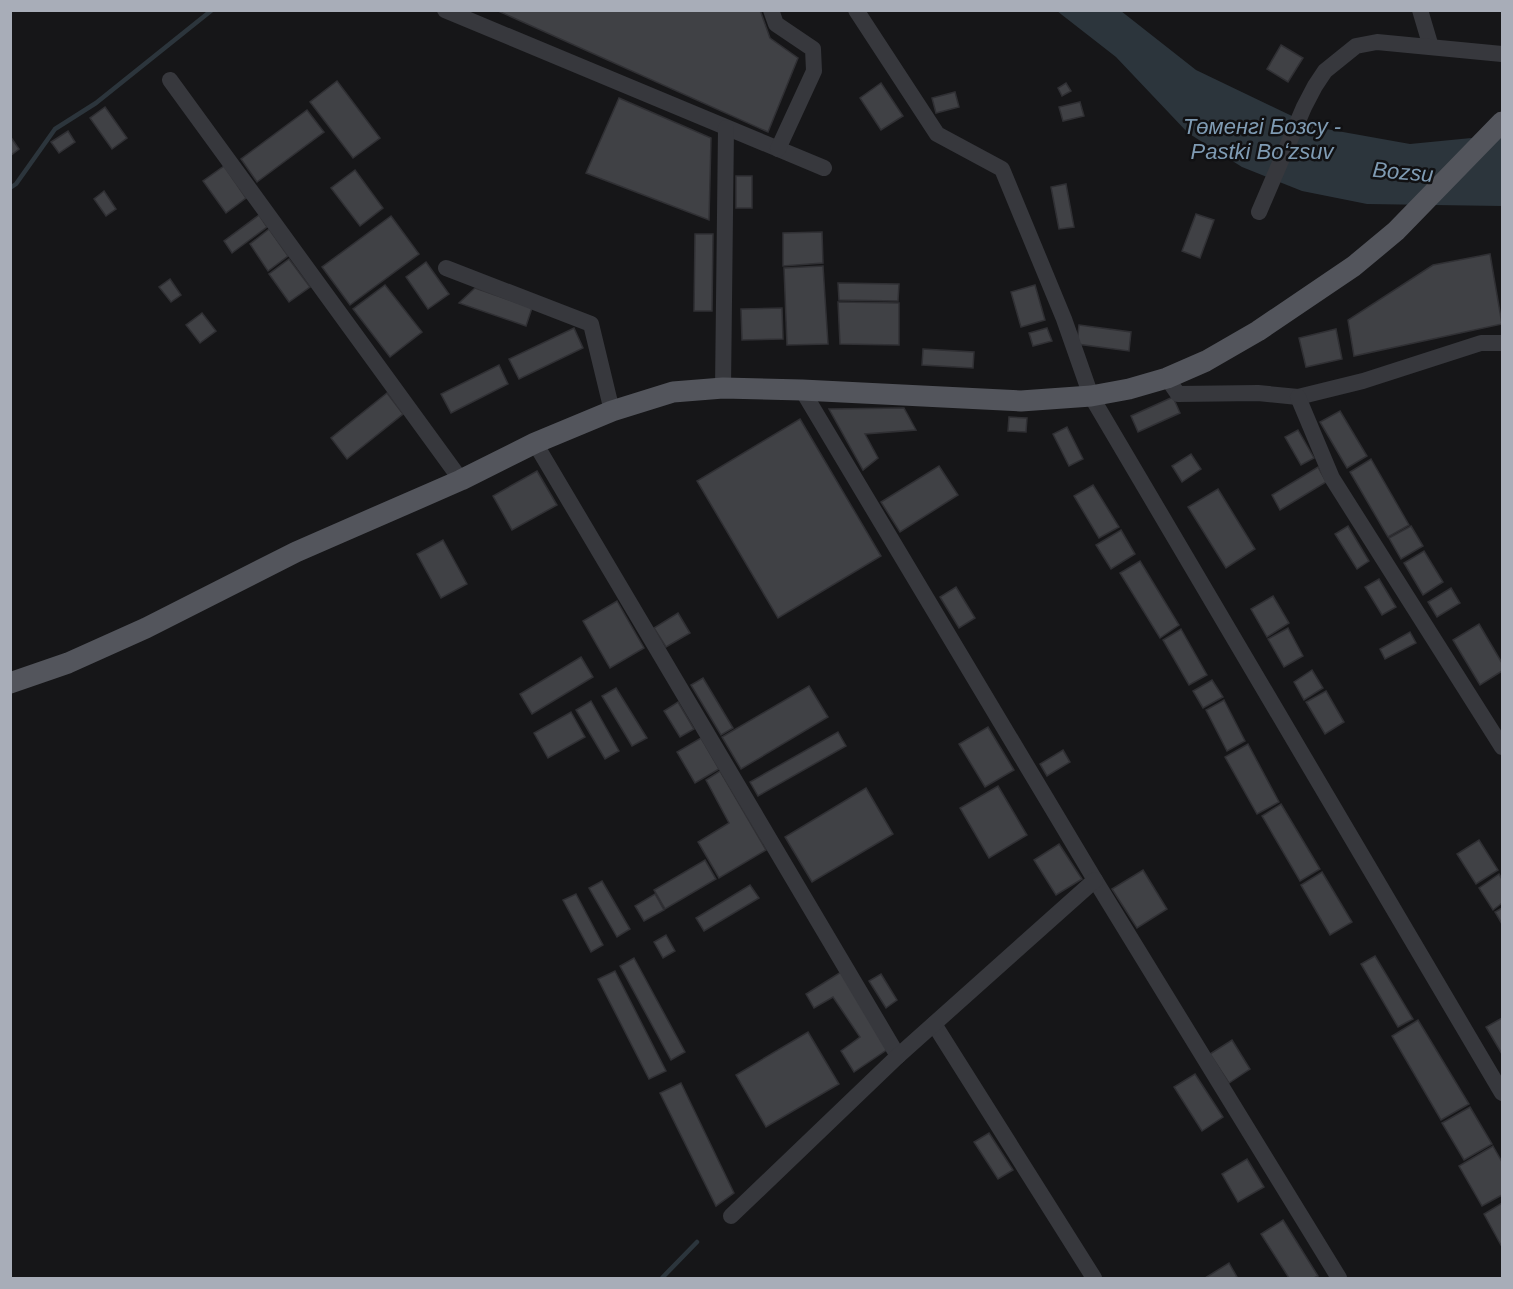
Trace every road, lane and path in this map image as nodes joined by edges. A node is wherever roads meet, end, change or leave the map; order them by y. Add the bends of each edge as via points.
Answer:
1 (445, 10) edge
2 (771, 10) edge
3 (856, 10) edge
4 (1420, 10) edge
5 (1431, 47) junction
6 (1503, 54) edge
7 (170, 80) dead end
8 (1503, 122) edge
9 (726, 128) junction
10 (778, 149) junction
11 (824, 168) dead end
12 (1259, 212) dead end
13 (446, 268) dead end
14 (1503, 343) edge
15 (1167, 378) junction
16 (723, 388) junction
17 (802, 390) junction
18 (1091, 396) junction
19 (1298, 397) junction
20 (612, 411) junction
21 (535, 443) junction
22 (461, 480) junction
23 (10, 683) edge
24 (1503, 747) edge
25 (1095, 880) junction
26 (934, 1024) junction
27 (898, 1056) junction
28 (1503, 1093) edge
29 (731, 1216) dead end
30 (1094, 1278) edge
31 (1338, 1278) edge

1 - 9 street
2 - 10 street via 776,24 813,49 814,71
3 - 18 street via 937,134 1002,169 1065,319
4 - 5 street
5 - 6 street
5 - 12 street via 1377,42 1356,46 1325,70 1304,107
7 - 22 street
8 - 15 main road via 1396,231 1354,266 1206,360
9 - 10 street
9 - 16 street
10 - 11 street
13 - 20 street via 591,324
14 - 19 street via 1481,343 1363,381
15 - 18 main road
15 - 19 street via 1178,394
16 - 17 main road
16 - 20 main road via 673,392
17 - 18 main road via 1021,401
17 - 25 street
18 - 28 street
19 - 24 street via 1332,478
20 - 21 main road
21 - 22 main road
21 - 27 street
22 - 23 main road via 296,552 146,628 68,663
25 - 26 street
25 - 31 street
26 - 27 street
26 - 30 street
27 - 29 street

